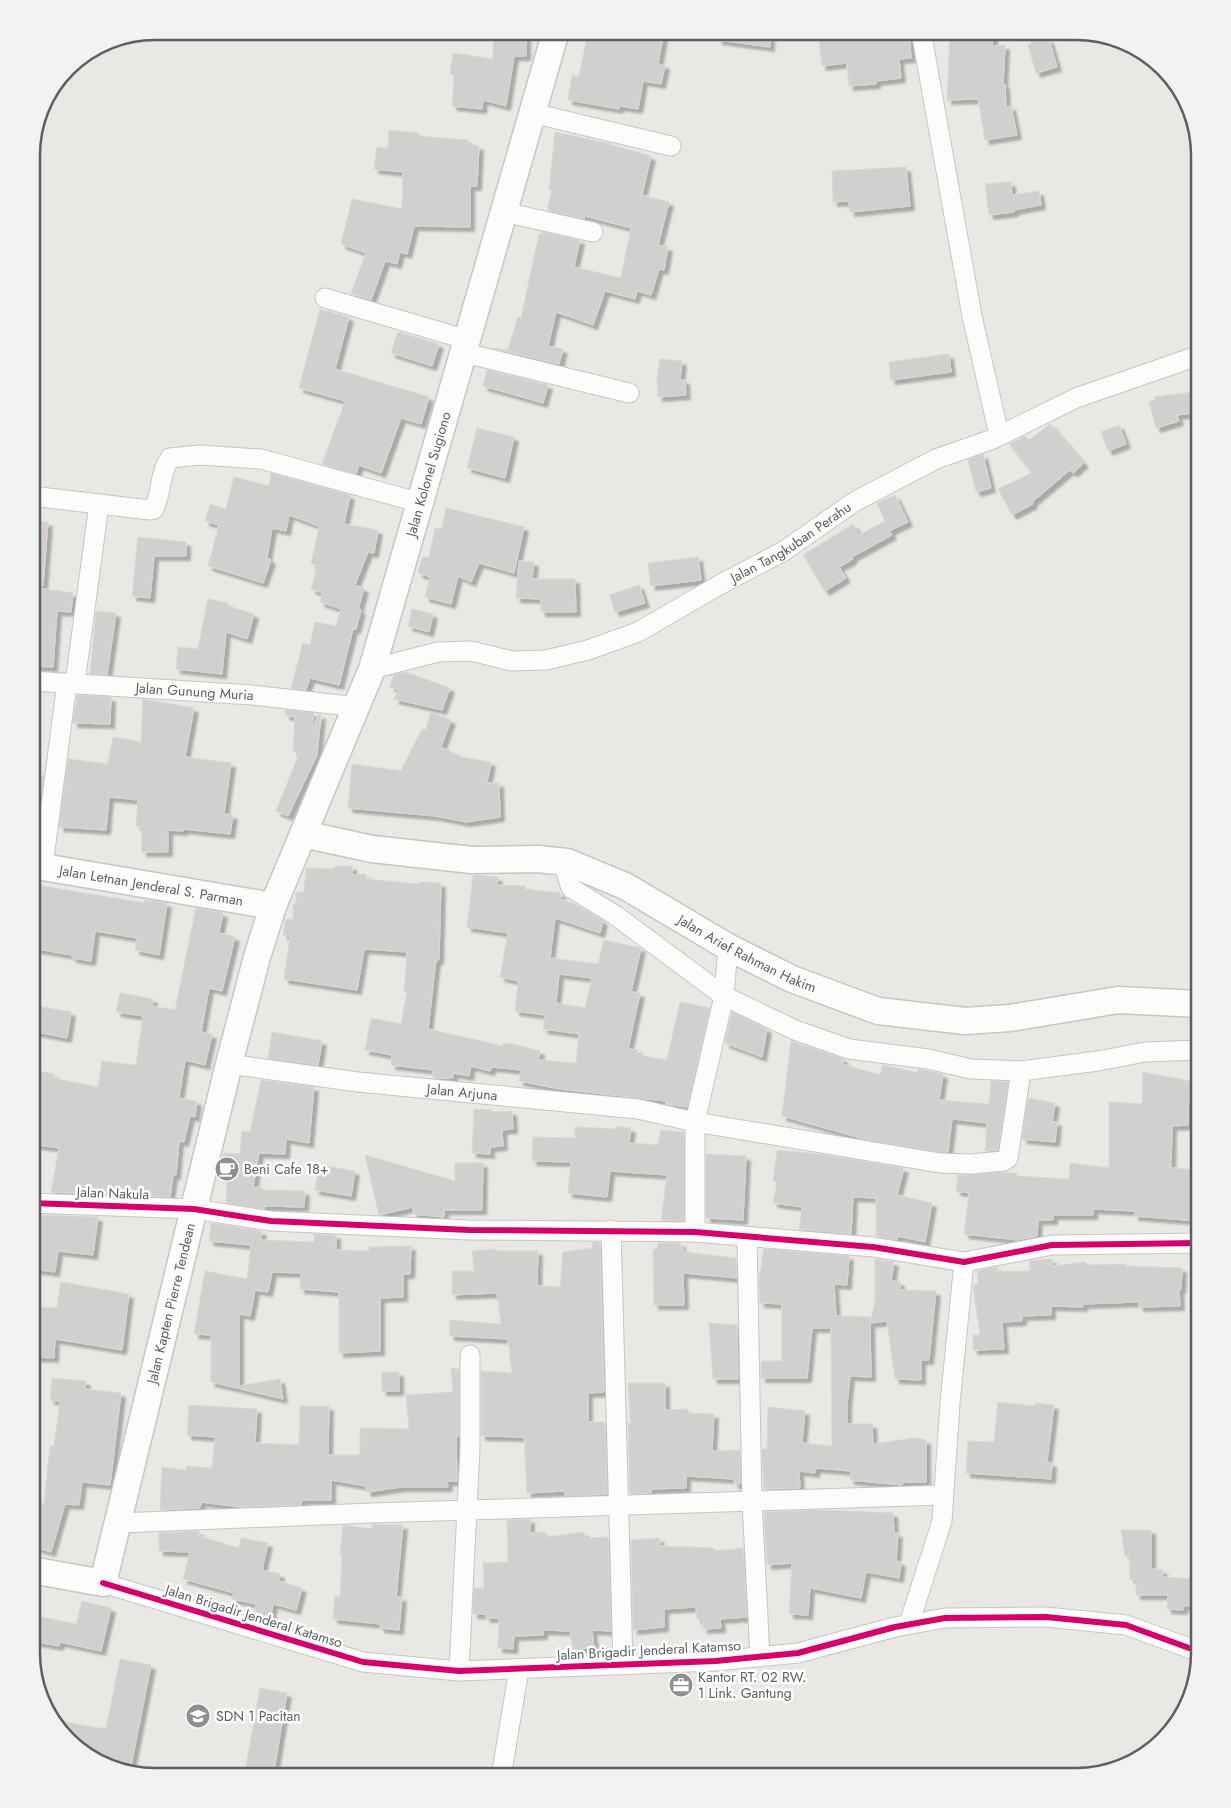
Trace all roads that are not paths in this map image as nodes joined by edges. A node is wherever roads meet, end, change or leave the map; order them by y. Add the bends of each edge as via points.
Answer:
1 (553, 40) edge
2 (922, 40) edge
3 (532, 113) junction
4 (671, 146) dead end
5 (504, 212) junction
6 (593, 232) dead end
7 (325, 298) dead end
8 (466, 347) junction
9 (1191, 358) edge
10 (629, 393) dead end
11 (999, 434) junction
12 (40, 497) edge
13 (421, 503) junction
14 (99, 504) junction
15 (372, 670) junction
16 (40, 681) edge
17 (71, 683) junction
18 (358, 707) junction
19 (303, 834) junction
20 (40, 849) edge
21 (567, 862) junction
22 (40, 866) edge
23 (273, 906) junction
24 (728, 947) junction
25 (724, 996) junction
26 (1191, 1004) edge
27 (1191, 1050) edge
28 (229, 1064) junction
29 (1021, 1071) junction
30 (694, 1122) junction
31 (40, 1203) edge
32 (194, 1209) junction
33 (611, 1230) junction
34 (695, 1232) junction
35 (747, 1237) junction
36 (1191, 1243) edge
37 (964, 1262) junction
38 (470, 1355) dead end
39 (943, 1495) junction
40 (752, 1501) junction
41 (617, 1506) junction
42 (468, 1510) junction
43 (118, 1524) junction
44 (40, 1572) edge
45 (103, 1583) junction
46 (909, 1624) junction
47 (1191, 1649) edge
48 (760, 1657) junction
49 (622, 1665) junction
50 (519, 1669) junction
51 (459, 1671) junction
52 (502, 1768) edge

1 - 3 main road, Jalan Kolonel Sugiono
2 - 11 street via 972,316
3 - 4 street
3 - 5 main road, Jalan Kolonel Sugiono
5 - 6 street
5 - 8 main road, Jalan Kolonel Sugiono
7 - 8 street
8 - 10 street
8 - 13 main road, Jalan Kolonel Sugiono
9 - 11 street, Jalan Tangkuban Perahu via 1076,398
11 - 15 street, Jalan Tangkuban Perahu via 936,459 854,502 784,551 638,632 588,650 546,660 512,660 471,651 438,652
12 - 14 street
13 - 14 street via 261,459 200,455 170,458 165,465 154,509
13 - 15 main road, Jalan Kolonel Sugiono
14 - 17 street
15 - 18 main road, Jalan Kolonel Sugiono
16 - 17 street, Jalan Gunung Muria
17 - 18 street, Jalan Gunung Muria via 252,695
17 - 20 street
18 - 19 main road, Jalan Kolonel Sugiono
19 - 21 main road, Jalan Arief Rahman Hakim via 372,850 472,860
19 - 23 main road, Jalan Kolonel Sugiono
21 - 24 main road, Jalan Arief Rahman Hakim via 624,886
21 - 25 street via 566,872 571,888 615,914
22 - 23 main road, Jalan Letnan Jenderal S. Parman
23 - 28 main road, Jalan Kapten Pierre Tendean
24 - 25 street
24 - 26 main road, Jalan Arief Rahman Hakim via 792,980 878,1011 965,1022 1118,1000
25 - 29 street via 795,1030 849,1049 928,1059 971,1069
25 - 30 street
27 - 29 street via 1145,1052
28 - 30 street, Jalan Arjuna via 358,1082 638,1109
28 - 32 main road, Jalan Kapten Pierre Tendean
29 - 30 street, Jalan Arjuna via 1011,1152 1004,1161 940,1163
30 - 34 street
31 - 32 street, Jalan Nakula
32 - 33 street, Jalan Nakula via 271,1221 470,1230
32 - 43 main road, Jalan Kapten Pierre Tendean
33 - 34 street, Jalan Nakula
33 - 41 street
34 - 35 street, Jalan Nakula
35 - 37 street, Jalan Nakula via 873,1247
35 - 40 street
36 - 37 street via 1052,1245
37 - 39 street
38 - 42 street
39 - 40 street
39 - 46 street via 942,1521
40 - 41 street
40 - 48 street
41 - 42 street
41 - 49 street
42 - 43 street
42 - 51 street
43 - 45 main road, Jalan Kapten Pierre Tendean
44 - 45 main road
45 - 51 street, Jalan Brigadir Jenderal Katamso via 363,1662
46 - 47 street, Jalan Brigadir Jenderal Katamso via 945,1618 1046,1616 1126,1625
46 - 48 street, Jalan Brigadir Jenderal Katamso via 798,1653
48 - 49 street, Jalan Brigadir Jenderal Katamso
49 - 50 street, Jalan Brigadir Jenderal Katamso
50 - 51 street, Jalan Brigadir Jenderal Katamso
50 - 52 street

